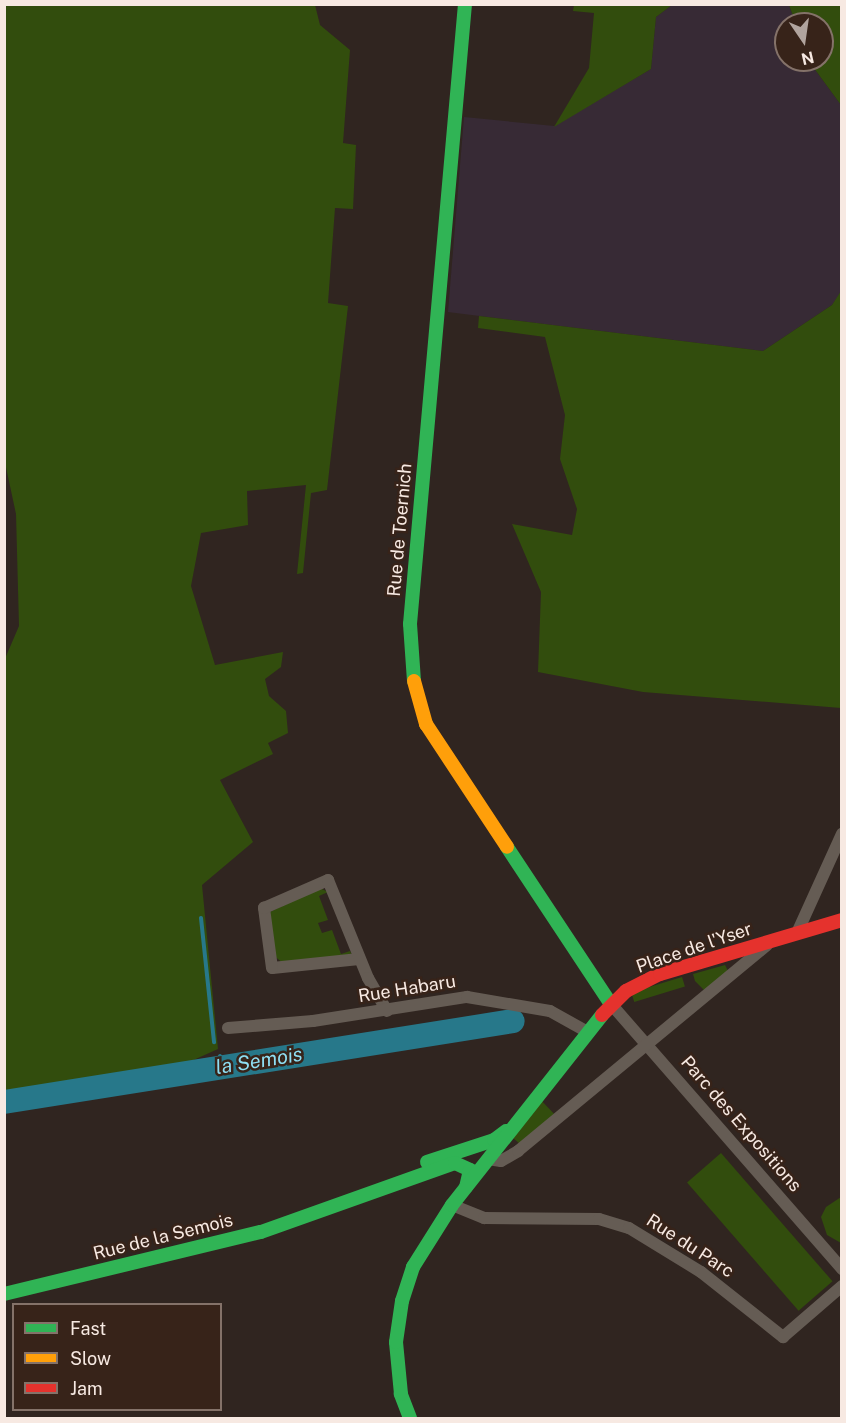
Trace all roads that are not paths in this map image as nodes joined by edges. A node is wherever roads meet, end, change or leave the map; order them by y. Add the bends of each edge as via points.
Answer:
1 (465, 4) edge
2 (842, 834) edge
3 (842, 920) edge
4 (797, 933) junction
5 (772, 940) junction
6 (359, 959) junction
7 (611, 1004) junction
8 (387, 1011) junction
9 (228, 1028) dead end
10 (586, 1031) junction
11 (648, 1045) junction
12 (514, 1126) junction
13 (480, 1144) junction
14 (489, 1157) junction
15 (465, 1188) junction
16 (359, 1198) junction
17 (452, 1205) junction
18 (327, 1209) junction
19 (842, 1269) edge
20 (842, 1286) edge
21 (4, 1294) edge
22 (410, 1419) edge

1 - 7 main road, Rue de Toernich via 410,624 413,677 426,723
2 - 4 street
3 - 4 main road
4 - 5 main road
5 - 7 main road, Place de l'Yser via 660,974
5 - 11 street, Place de l'Yser
6 - 6 street via 328,880 264,908 269,963 280,970
6 - 8 street
7 - 10 main road, Place de l'Yser
7 - 11 street, Parc des Expositions
8 - 9 street, Rue Habaru
8 - 10 street, Rue Habaru via 477,998 550,1011
10 - 12 main road, Place de l'Yser
11 - 14 street, Place de l'Yser via 518,1151 501,1161
11 - 19 street, Parc des Expositions
12 - 13 main road, Rue de la Semois via 494,1140
12 - 14 main road, Place de l'Yser
13 - 14 main road via 488,1148
13 - 18 main road, Rue de la Semois via 441,1156
14 - 15 main road
14 - 16 main road, Rue de la Semois via 452,1157
15 - 16 main road, Rue de la Semois via 470,1170 455,1163
15 - 17 main road
16 - 18 main road, Rue de la Semois
17 - 20 street, Rue du Parc via 484,1218 599,1219 629,1228 701,1272 783,1337
17 - 22 main road via 413,1267 400,1312 398,1365 401,1394
18 - 21 main road, Rue de la Semois via 261,1232

